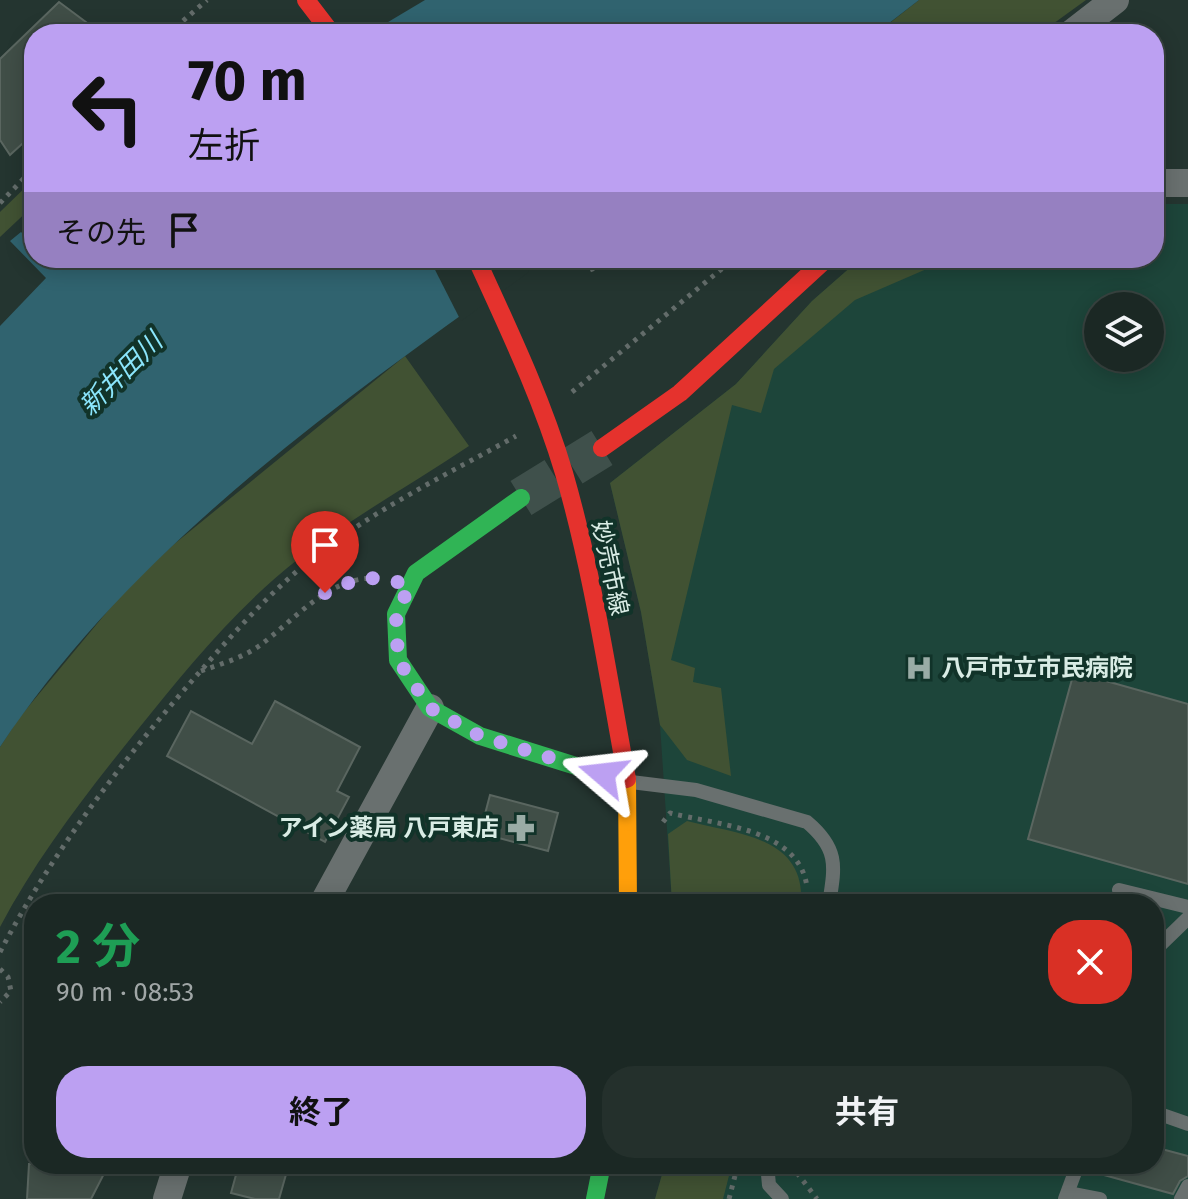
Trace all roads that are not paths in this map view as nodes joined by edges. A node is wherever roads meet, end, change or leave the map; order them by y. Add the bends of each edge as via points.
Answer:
1 (306, 0) edge
2 (1115, 0) edge
3 (324, 24) edge
4 (1084, 24) edge
5 (1164, 183) edge
6 (1188, 183) edge
7 (481, 268) edge
8 (816, 268) edge
9 (602, 448) tunnel mouth
10 (521, 498) tunnel mouth
11 (430, 708) junction
12 (627, 782) junction
13 (1119, 890) dead end
14 (328, 894) edge
15 (628, 894) edge
16 (831, 894) edge
17 (1135, 894) edge
18 (1164, 901) edge
19 (1188, 907) edge
20 (1188, 918) edge
21 (1164, 941) edge
22 (1164, 1116) edge
23 (1188, 1124) edge
24 (175, 1174) edge
25 (600, 1174) edge
26 (768, 1174) edge
27 (1075, 1174) edge
28 (1188, 1186) edge
29 (1067, 1196) edge
30 (167, 1199) edge
31 (595, 1199) edge
32 (782, 1199) edge
33 (1100, 1199) edge
34 (1181, 1199) edge

1 - 3 street
2 - 4 street
5 - 6 street
7 - 12 street, 妙売市線 via 524,364 563,471 586,559
8 - 9 street via 680,393
10 - 11 street via 416,573 396,614 398,660
11 - 12 street via 480,736
11 - 14 street
12 - 15 street, 妙売市線
12 - 16 lane via 696,790 807,822 821,834 835,866
13 - 17 lane
18 - 19 lane
20 - 21 lane
22 - 23 lane
24 - 30 street
25 - 31 street
26 - 32 lane via 769,1185
27 - 29 lane
28 - 34 lane
29 - 33 lane

